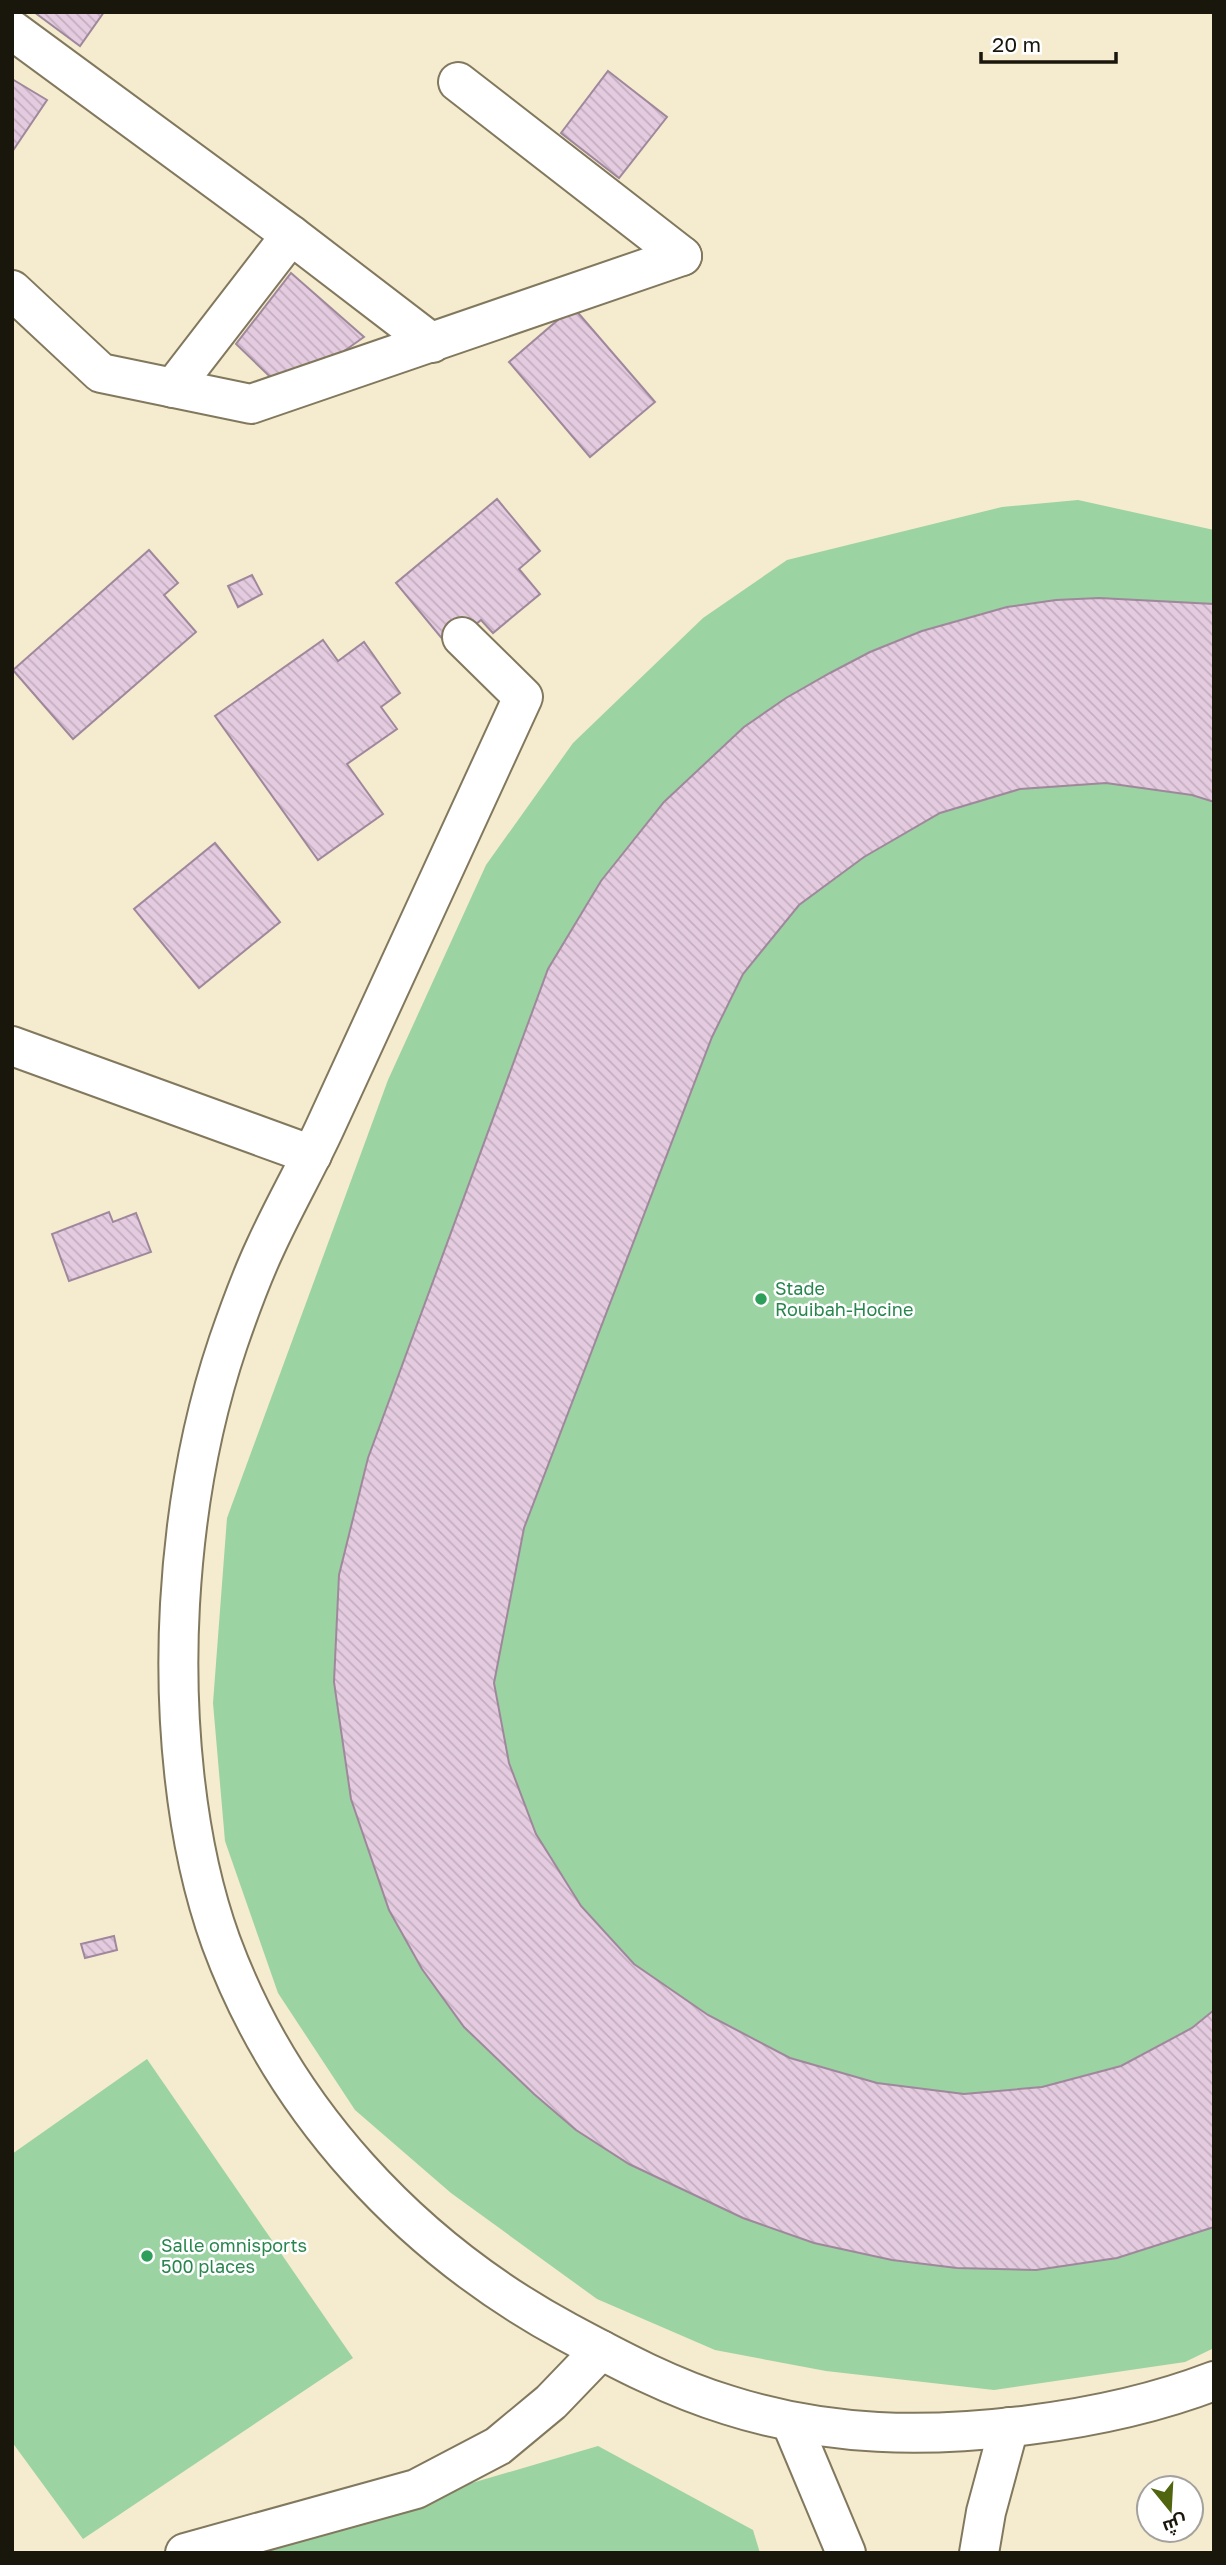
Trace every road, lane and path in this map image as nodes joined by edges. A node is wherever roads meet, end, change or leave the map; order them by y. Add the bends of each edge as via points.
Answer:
1 (12, 30) edge
2 (458, 82) dead end
3 (291, 234) junction
4 (12, 290) edge
5 (432, 343) junction
6 (173, 388) junction
7 (462, 637) dead end
8 (12, 1046) edge
9 (312, 1155) junction
10 (601, 2350) junction
11 (1214, 2381) edge
12 (791, 2422) junction
13 (1009, 2427) junction
14 (185, 2553) edge
15 (846, 2553) edge
16 (979, 2553) edge

1 - 3 street
2 - 5 street via 682,256
3 - 5 street
3 - 6 street
4 - 6 street via 101,373
5 - 6 street via 251,404
7 - 9 street via 523,697
8 - 9 street
9 - 10 street via 264,1248 227,1346 200,1447 183,1550 177,1653 180,1719 198,1861 220,1940 253,2015 294,2086 343,2151 398,2211 461,2265 529,2311
10 - 12 street via 726,2405
10 - 14 street via 551,2402 498,2446 416,2489
11 - 13 street via 1168,2398 1088,2417
12 - 13 street via 863,2432 936,2434
12 - 15 street
13 - 16 street

